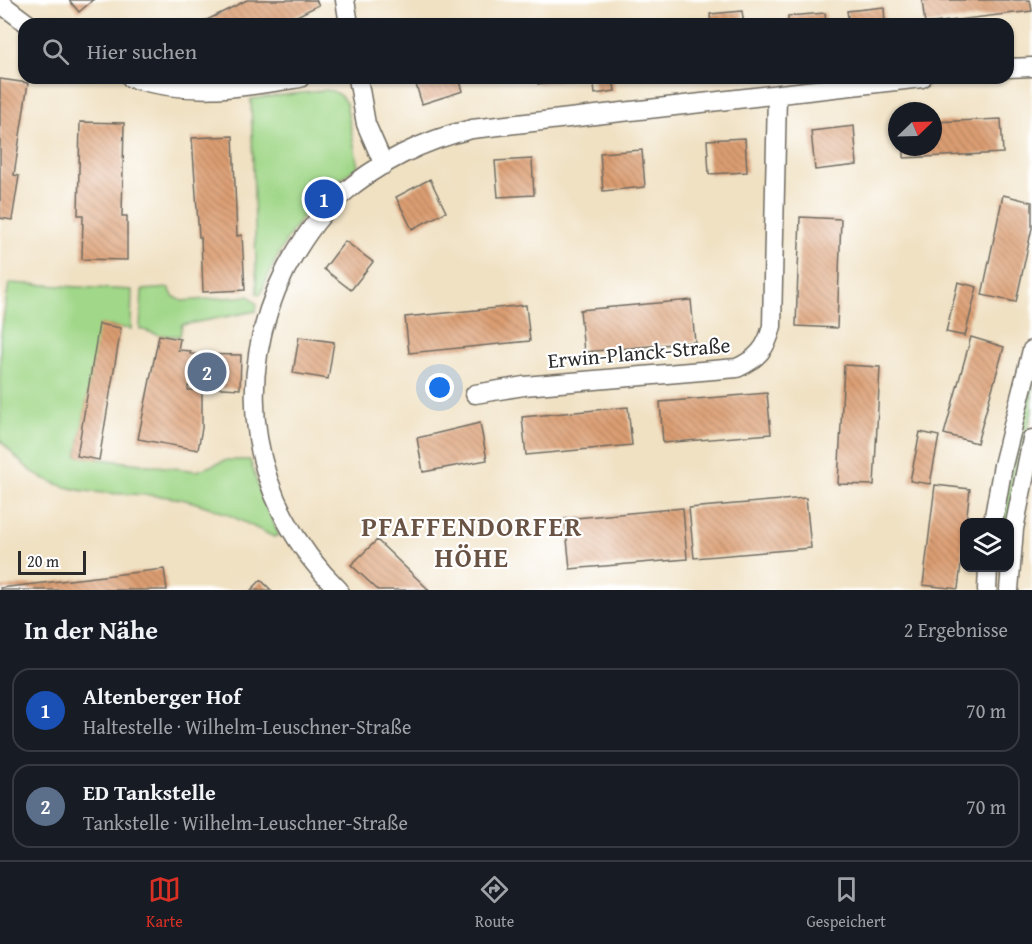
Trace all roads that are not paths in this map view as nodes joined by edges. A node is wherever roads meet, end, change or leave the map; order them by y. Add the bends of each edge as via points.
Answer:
1 (345, 0) edge
2 (0, 3) edge
3 (20, 18) edge
4 (348, 18) edge
5 (1032, 67) edge
6 (1014, 68) edge
7 (158, 84) edge
8 (260, 84) edge
9 (359, 84) edge
10 (871, 84) edge
11 (777, 95) junction
12 (384, 165) junction
13 (1031, 357) edge
14 (475, 394) dead end
15 (1032, 438) edge
16 (994, 518) edge
17 (988, 572) edge
18 (339, 590) edge
19 (987, 590) edge
20 (1009, 590) edge

1 - 4 street
2 - 3 street
5 - 6 street
7 - 8 street via 198,90
9 - 12 street via 366,124
10 - 11 street
11 - 12 street via 472,129 439,138
11 - 14 street, Erwin-Planck-Straße via 772,326 769,338 751,361 737,368 524,386
12 - 18 street via 339,197 296,251 272,300 256,366 256,430 271,487 303,550
13 - 16 street
15 - 20 street via 1014,529
17 - 19 street

